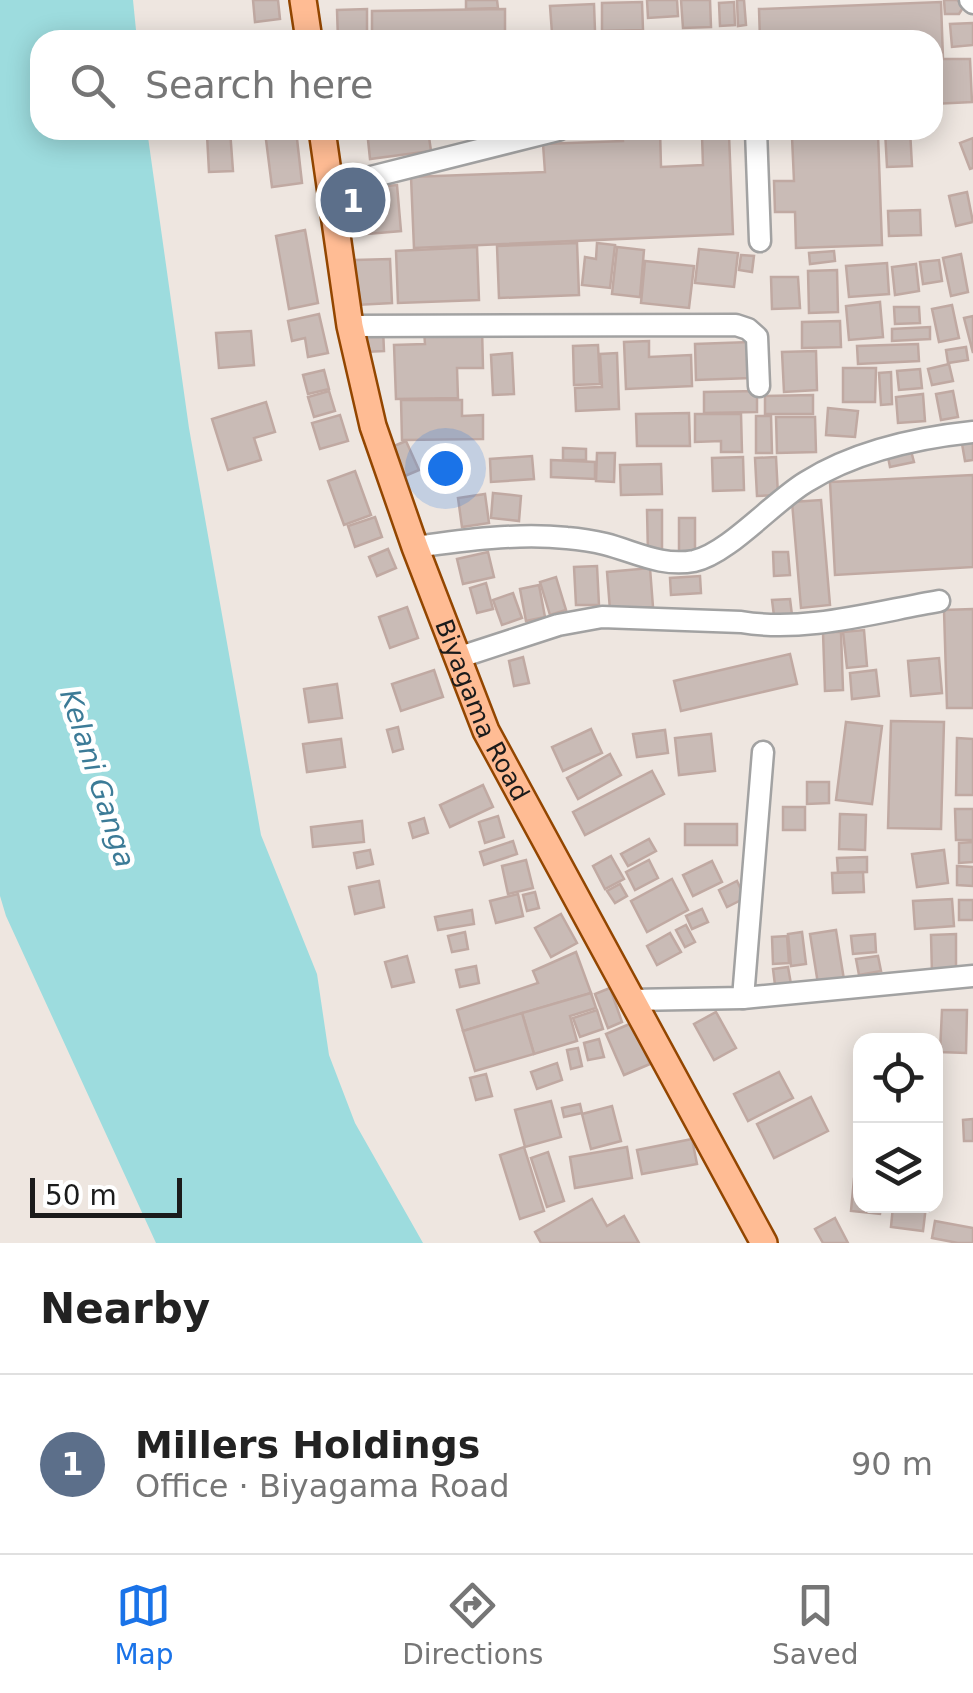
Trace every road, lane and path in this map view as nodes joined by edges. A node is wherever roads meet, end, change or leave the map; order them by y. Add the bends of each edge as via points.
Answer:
1 (303, 0) edge
2 (308, 30) edge
3 (324, 140) edge
4 (518, 140) edge
5 (756, 140) edge
6 (331, 187) junction
7 (760, 241) dead end
8 (350, 326) junction
9 (759, 386) dead end
10 (973, 432) edge
11 (415, 547) junction
12 (938, 601) dead end
13 (457, 658) junction
14 (763, 752) dead end
15 (973, 976) edge
16 (743, 998) junction
17 (631, 1000) junction
18 (764, 1243) edge

1 - 2 main road
3 - 6 main road, Biyagama Road
4 - 6 street
5 - 7 street
6 - 8 main road, Biyagama Road
8 - 9 street via 736,325 757,337
8 - 11 main road, Biyagama Road via 372,426
10 - 11 street via 902,442 840,464 804,483 712,555 693,561 660,562 564,538
11 - 13 main road, Biyagama Road
12 - 13 street via 823,622 762,625 602,617
13 - 17 main road, Biyagama Road via 486,732
14 - 16 street
15 - 16 street
16 - 17 street
17 - 18 main road, Biyagama Road

